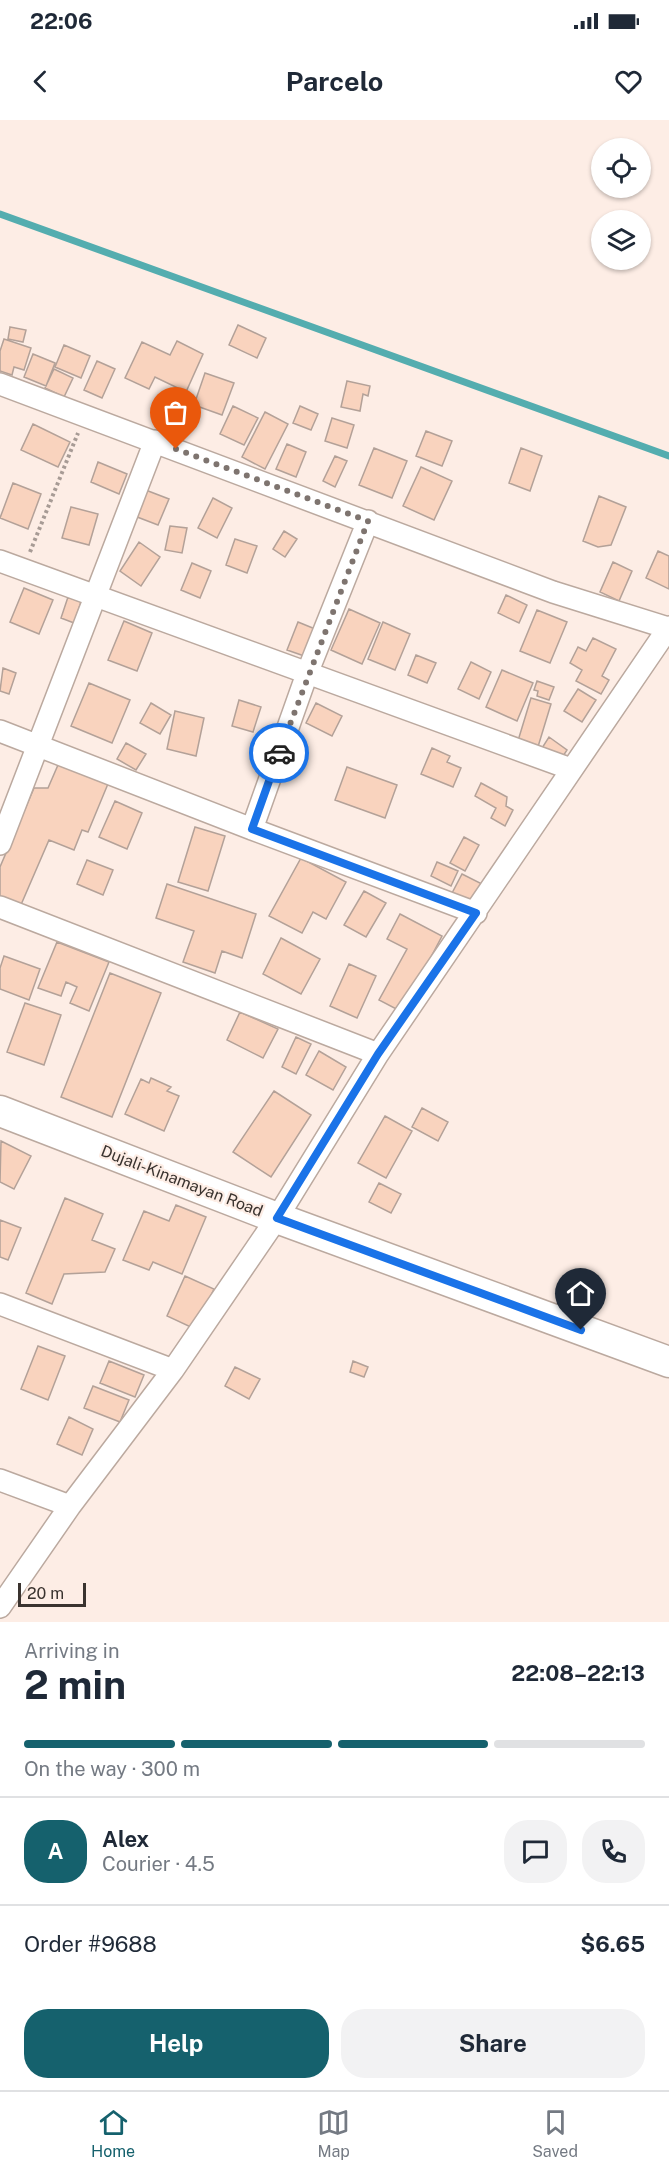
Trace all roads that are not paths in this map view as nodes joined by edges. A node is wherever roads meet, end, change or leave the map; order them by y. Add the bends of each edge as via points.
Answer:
1 (0, 384) edge
2 (155, 441) junction
3 (368, 521) junction
4 (0, 561) edge
5 (97, 595) junction
6 (669, 627) edge
7 (308, 671) junction
8 (0, 731) edge
9 (38, 745) junction
10 (571, 769) junction
11 (252, 829) junction
12 (0, 844) edge
13 (0, 907) edge
14 (476, 913) junction
15 (378, 1054) junction
16 (0, 1112) edge
17 (277, 1218) junction
18 (0, 1304) edge
19 (669, 1362) edge
20 (173, 1370) junction
21 (0, 1480) edge
22 (70, 1506) junction
23 (0, 1606) edge

1 - 2 street
2 - 3 street
2 - 5 street
3 - 6 street via 553,592
3 - 7 street
4 - 5 street
5 - 7 street
5 - 9 street
6 - 10 street
7 - 10 street
7 - 11 street
8 - 9 street
9 - 11 street
9 - 12 street
10 - 14 street
11 - 14 street
13 - 15 street
14 - 15 street
15 - 17 street
16 - 17 main road, Dujali-Kinamayan Road
17 - 19 main road, Dujali-Kinamayan Road
17 - 20 street
18 - 20 street
20 - 22 street
21 - 22 street
22 - 23 street

